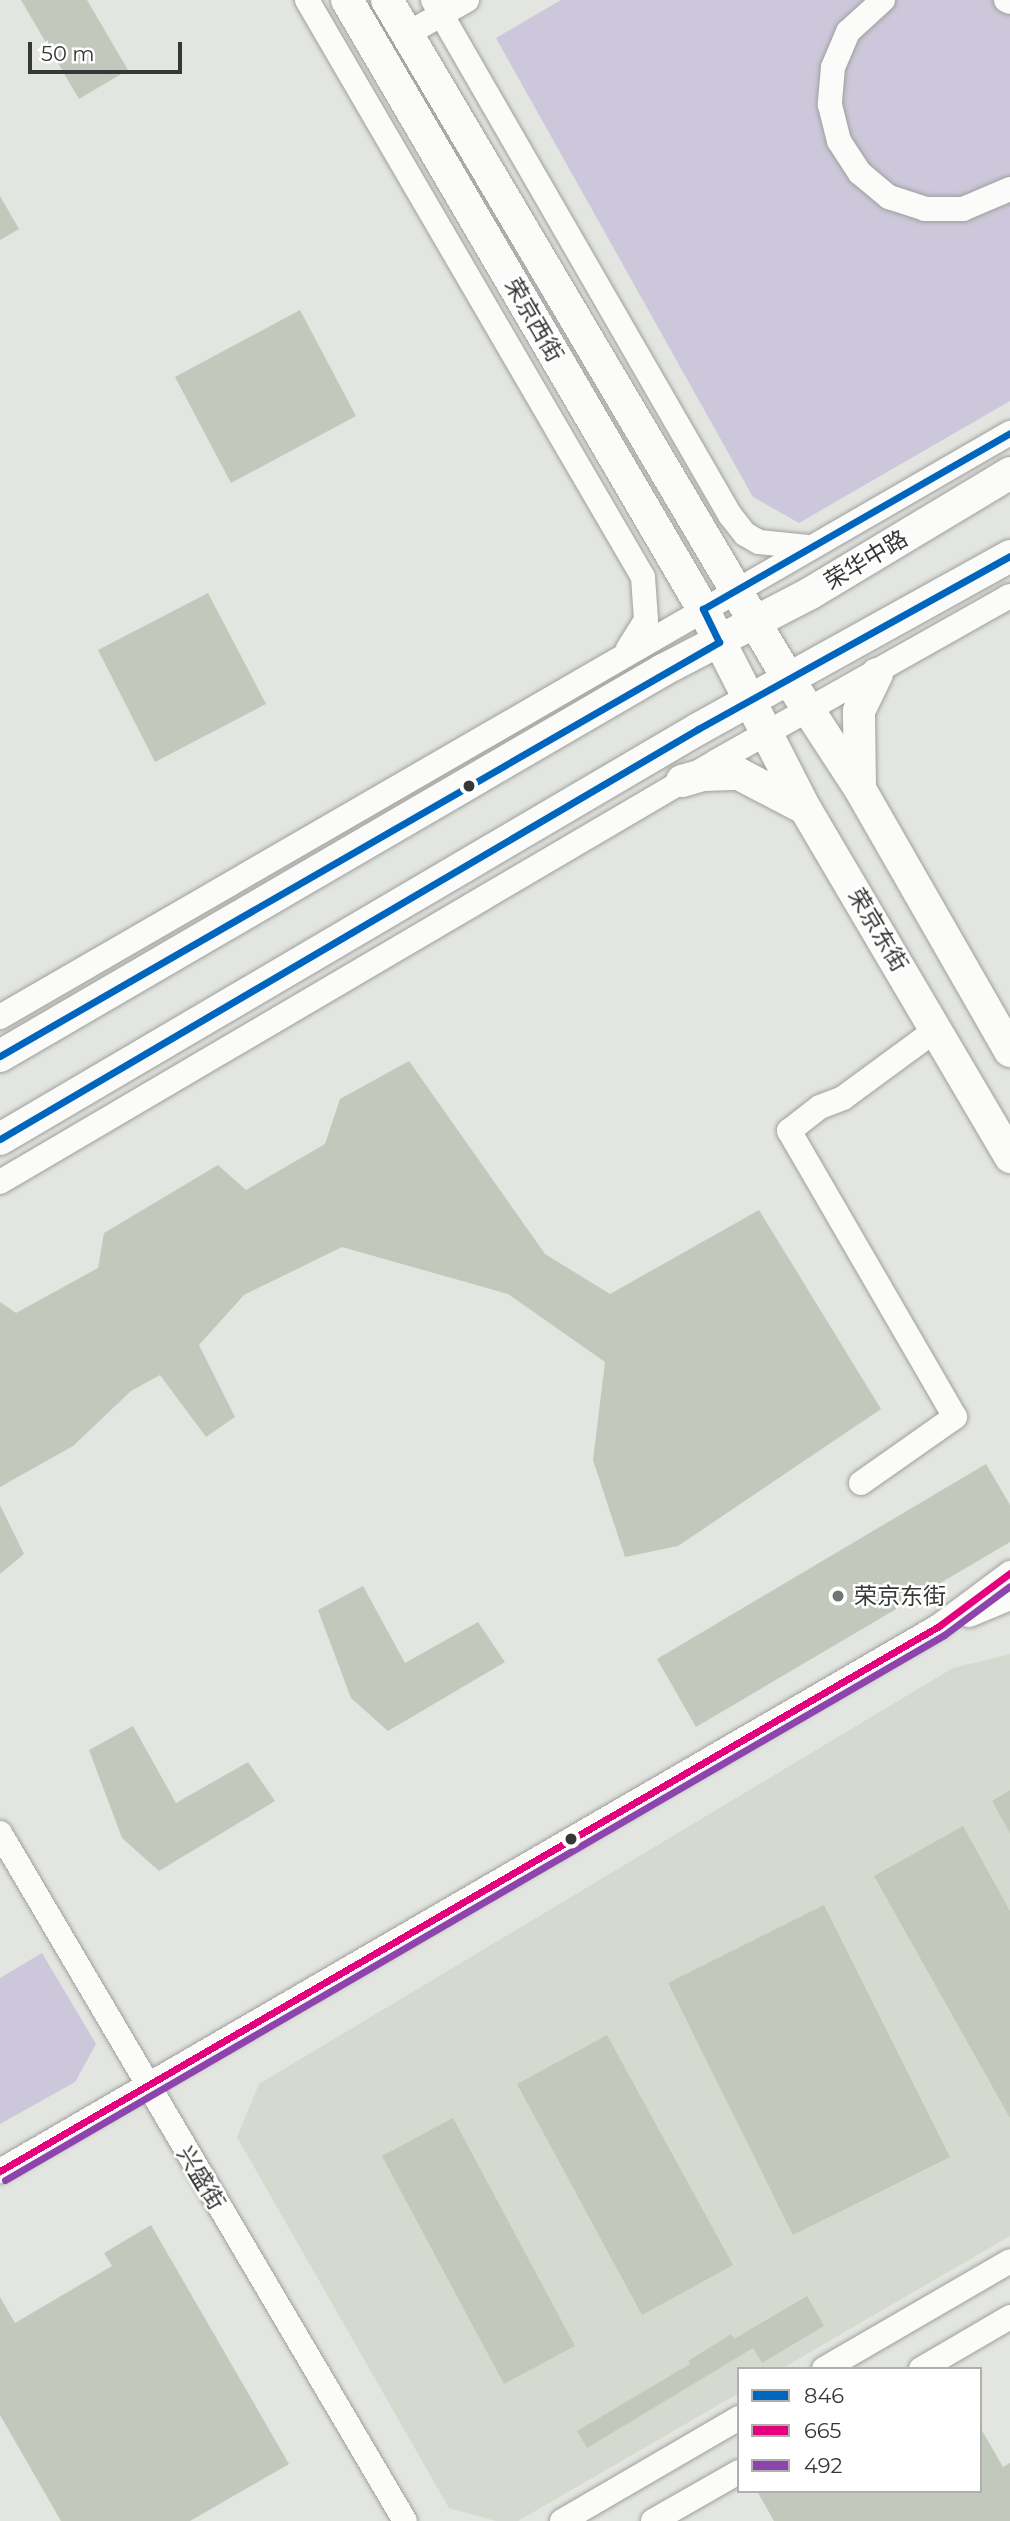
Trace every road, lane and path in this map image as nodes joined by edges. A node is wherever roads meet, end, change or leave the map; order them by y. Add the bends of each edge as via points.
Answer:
1 (307, 0) edge
2 (347, 0) edge
3 (387, 0) edge
4 (467, 0) edge
5 (883, 0) edge
6 (437, 8) edge
7 (407, 34) junction
8 (1010, 189) edge
9 (1006, 437) edge
10 (1010, 473) edge
11 (812, 546) junction
12 (1010, 556) edge
13 (736, 589) junction
14 (1010, 596) edge
15 (703, 608) junction
16 (756, 623) junction
17 (719, 642) junction
18 (625, 654) junction
19 (877, 674) junction
20 (789, 680) junction
21 (750, 702) junction
22 (810, 712) junction
23 (768, 736) junction
24 (682, 781) junction
25 (860, 789) junction
26 (806, 810) junction
27 (485, 896) junction
28 (394, 907) junction
29 (0, 1017) edge
30 (937, 1029) junction
31 (1010, 1051) edge
32 (0, 1056) edge
33 (0, 1139) edge
34 (1010, 1157) edge
35 (0, 1182) edge
36 (861, 1483) dead end
37 (1010, 1573) edge
38 (1010, 1598) edge
39 (939, 1626) junction
40 (0, 1833) edge
41 (146, 2087) junction
42 (0, 2171) edge
43 (1010, 2261) edge
44 (1010, 2317) edge
45 (827, 2367) edge
46 (924, 2367) edge
47 (737, 2419) edge
48 (737, 2473) edge
49 (405, 2521) edge
50 (562, 2521) edge
51 (653, 2521) edge

1 - 18 street via 643,578 646,620
2 - 15 main road, 荣京西街
3 - 7 main road, 荣京西街
4 - 6 street
5 - 8 street via 848,32 833,67 830,105 839,141 860,173 889,197 925,209 963,209
6 - 7 street
6 - 11 street via 730,515 745,534 759,542
7 - 13 main road, 荣京西街
9 - 11 street
10 - 16 main road, 荣华中路
11 - 13 street
12 - 20 main road
13 - 15 street
13 - 16 main road, 荣京西街
14 - 19 street
15 - 17 main road, 荣京西街
15 - 18 street
16 - 17 main road, 荣华中路
16 - 20 main road, 荣京西街
17 - 21 main road, 荣京西街
17 - 32 main road, 荣华中路
18 - 29 street
19 - 22 street
19 - 25 main road via 859,711
20 - 21 main road
20 - 22 main road
21 - 23 main road, 荣京东街
21 - 28 main road
22 - 23 street
22 - 25 main road
23 - 24 street
23 - 26 main road, 荣京东街
24 - 26 main road via 739,774
24 - 27 street
25 - 31 main road
26 - 30 main road, 荣京东街
27 - 28 street
27 - 35 street
28 - 33 main road
30 - 34 main road, 荣京东街
30 - 36 street via 789,1131 955,1417
37 - 39 street
38 - 39 street
39 - 41 street
40 - 41 street, 兴盛街
41 - 42 street
41 - 49 street, 兴盛街
43 - 45 street
44 - 46 street
47 - 50 street
48 - 51 street

